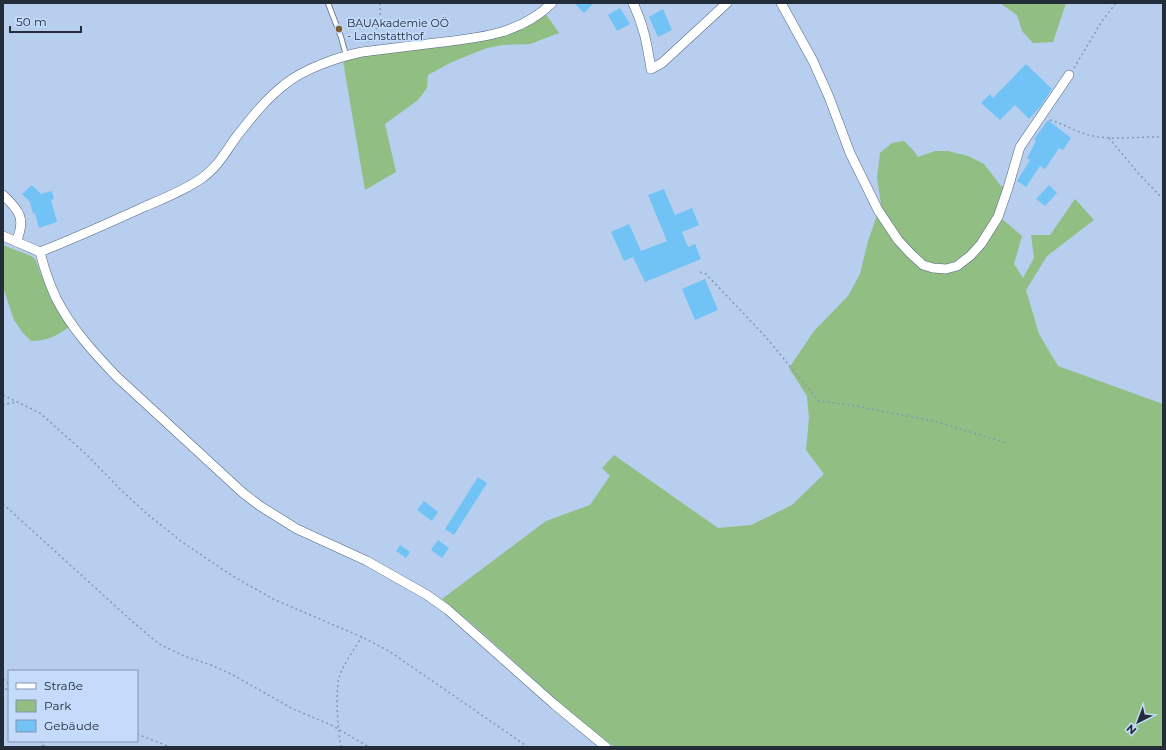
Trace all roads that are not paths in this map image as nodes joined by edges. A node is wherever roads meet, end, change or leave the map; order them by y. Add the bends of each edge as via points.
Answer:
1 (328, 3) edge
2 (552, 3) edge
3 (633, 3) edge
4 (726, 3) edge
5 (782, 3) edge
6 (346, 55) junction
7 (1070, 75) road end
8 (3, 195) edge
9 (3, 236) edge
10 (16, 242) junction
11 (40, 252) junction
12 (606, 747) edge

1 - 6 lane
2 - 6 street via 522,25 488,36
3 - 4 street via 647,38 651,69 662,63
5 - 7 street via 813,61 850,153 878,210 911,254 923,265 933,268 957,266 981,244 998,217 1020,148
6 - 11 street via 285,84 253,115 221,160 202,178 152,204
8 - 10 street via 19,212 20,233
9 - 10 street
10 - 11 street
11 - 12 street via 56,299 80,335 117,377 238,488 260,506 297,529 367,561 427,595 448,610

